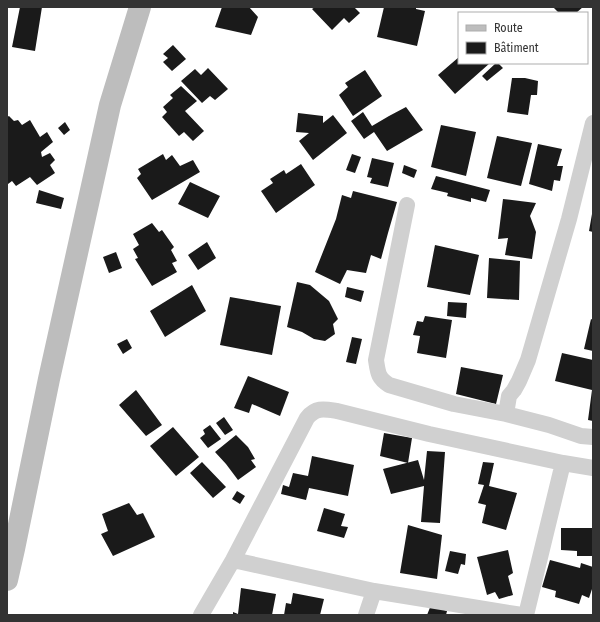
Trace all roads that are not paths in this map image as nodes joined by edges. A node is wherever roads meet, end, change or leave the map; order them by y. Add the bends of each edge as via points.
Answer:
1 (140, 7) edge
2 (593, 123) edge
3 (408, 205) dead end
4 (506, 414) junction
5 (593, 437) edge
6 (563, 463) junction
7 (593, 468) edge
8 (233, 560) junction
9 (7, 580) edge
10 (374, 591) junction
11 (201, 615) edge
12 (366, 615) edge
13 (522, 615) edge
14 (526, 615) edge

1 - 9 street via 110,105
2 - 4 street via 569,219 528,360 520,381 509,396
3 - 4 street via 376,360 377,371 382,380 389,385 454,404
4 - 5 street via 581,436
6 - 7 street
6 - 8 street via 337,411 313,411
6 - 14 street
8 - 10 street
8 - 11 street
10 - 12 street
10 - 13 street

